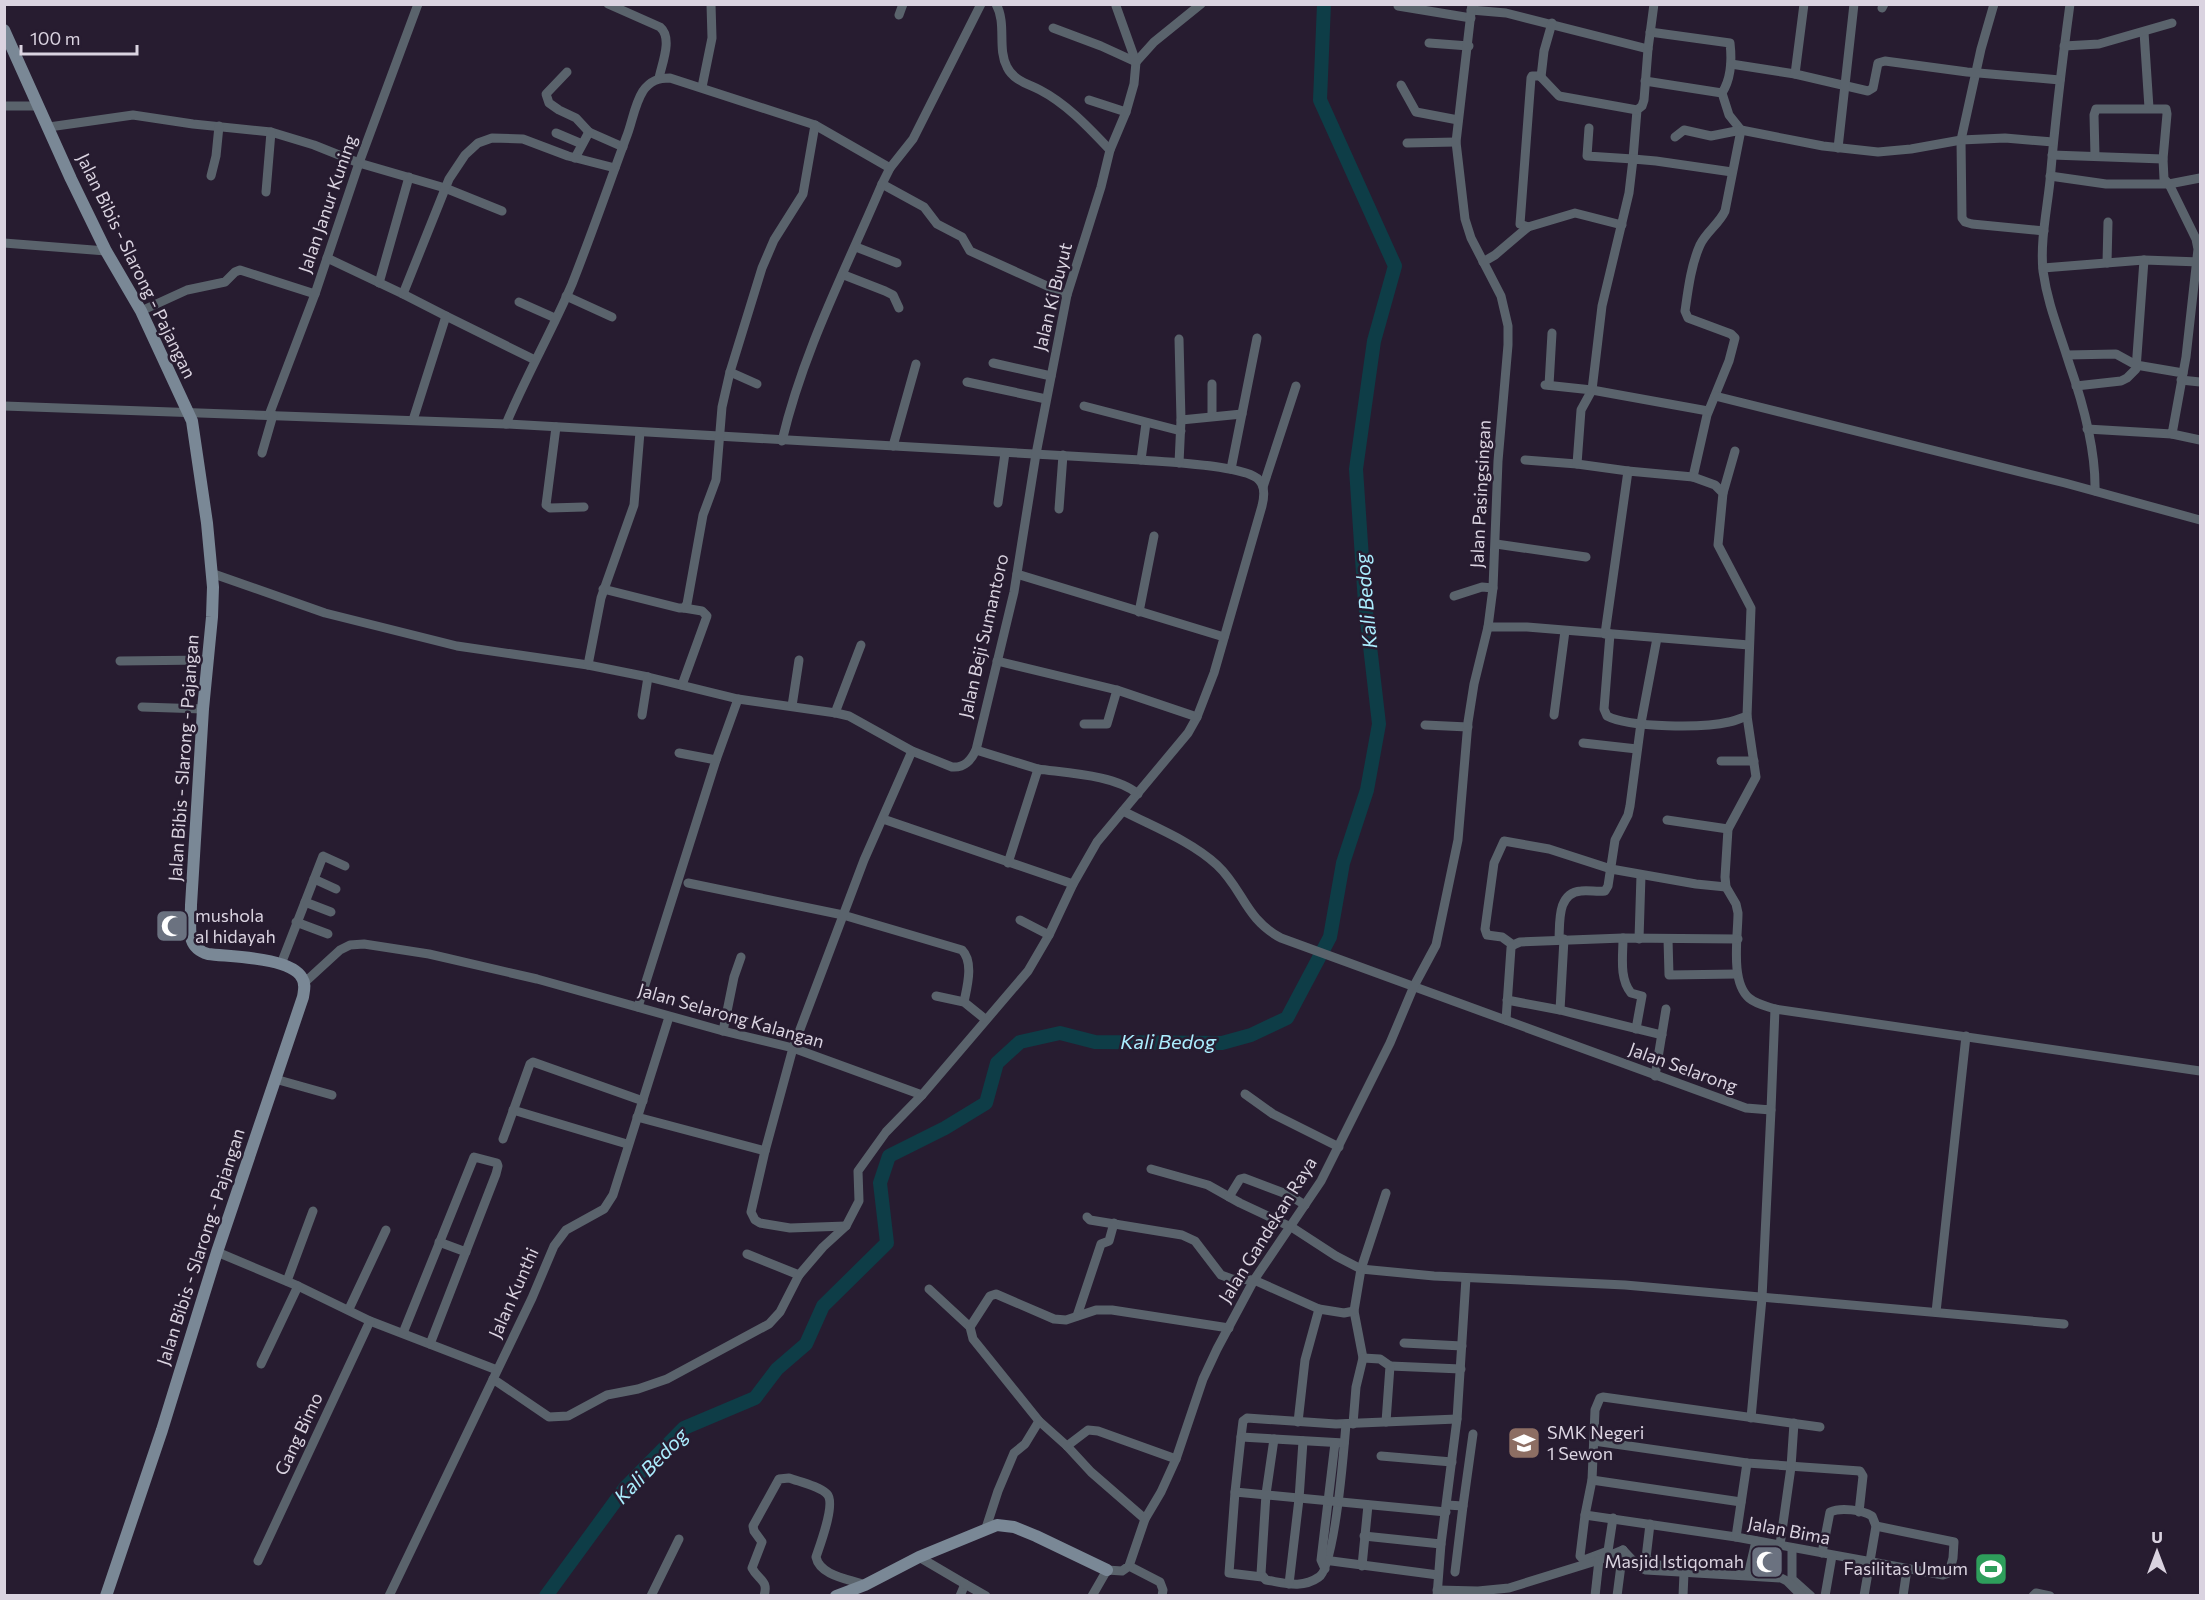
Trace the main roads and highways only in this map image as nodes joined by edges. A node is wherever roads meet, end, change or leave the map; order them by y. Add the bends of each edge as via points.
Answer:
1 (4, 30) edge
2 (1107, 1570) road end
3 (106, 1596) edge
4 (836, 1596) edge

1 - 3 main road, Jalan Bibis - Slarong - Pajangan via 106,251 141,311 189,411 212,573 192,941 197,949 208,954 281,964 302,976 304,983 303,997
2 - 4 main road via 1014,1527 997,1525

